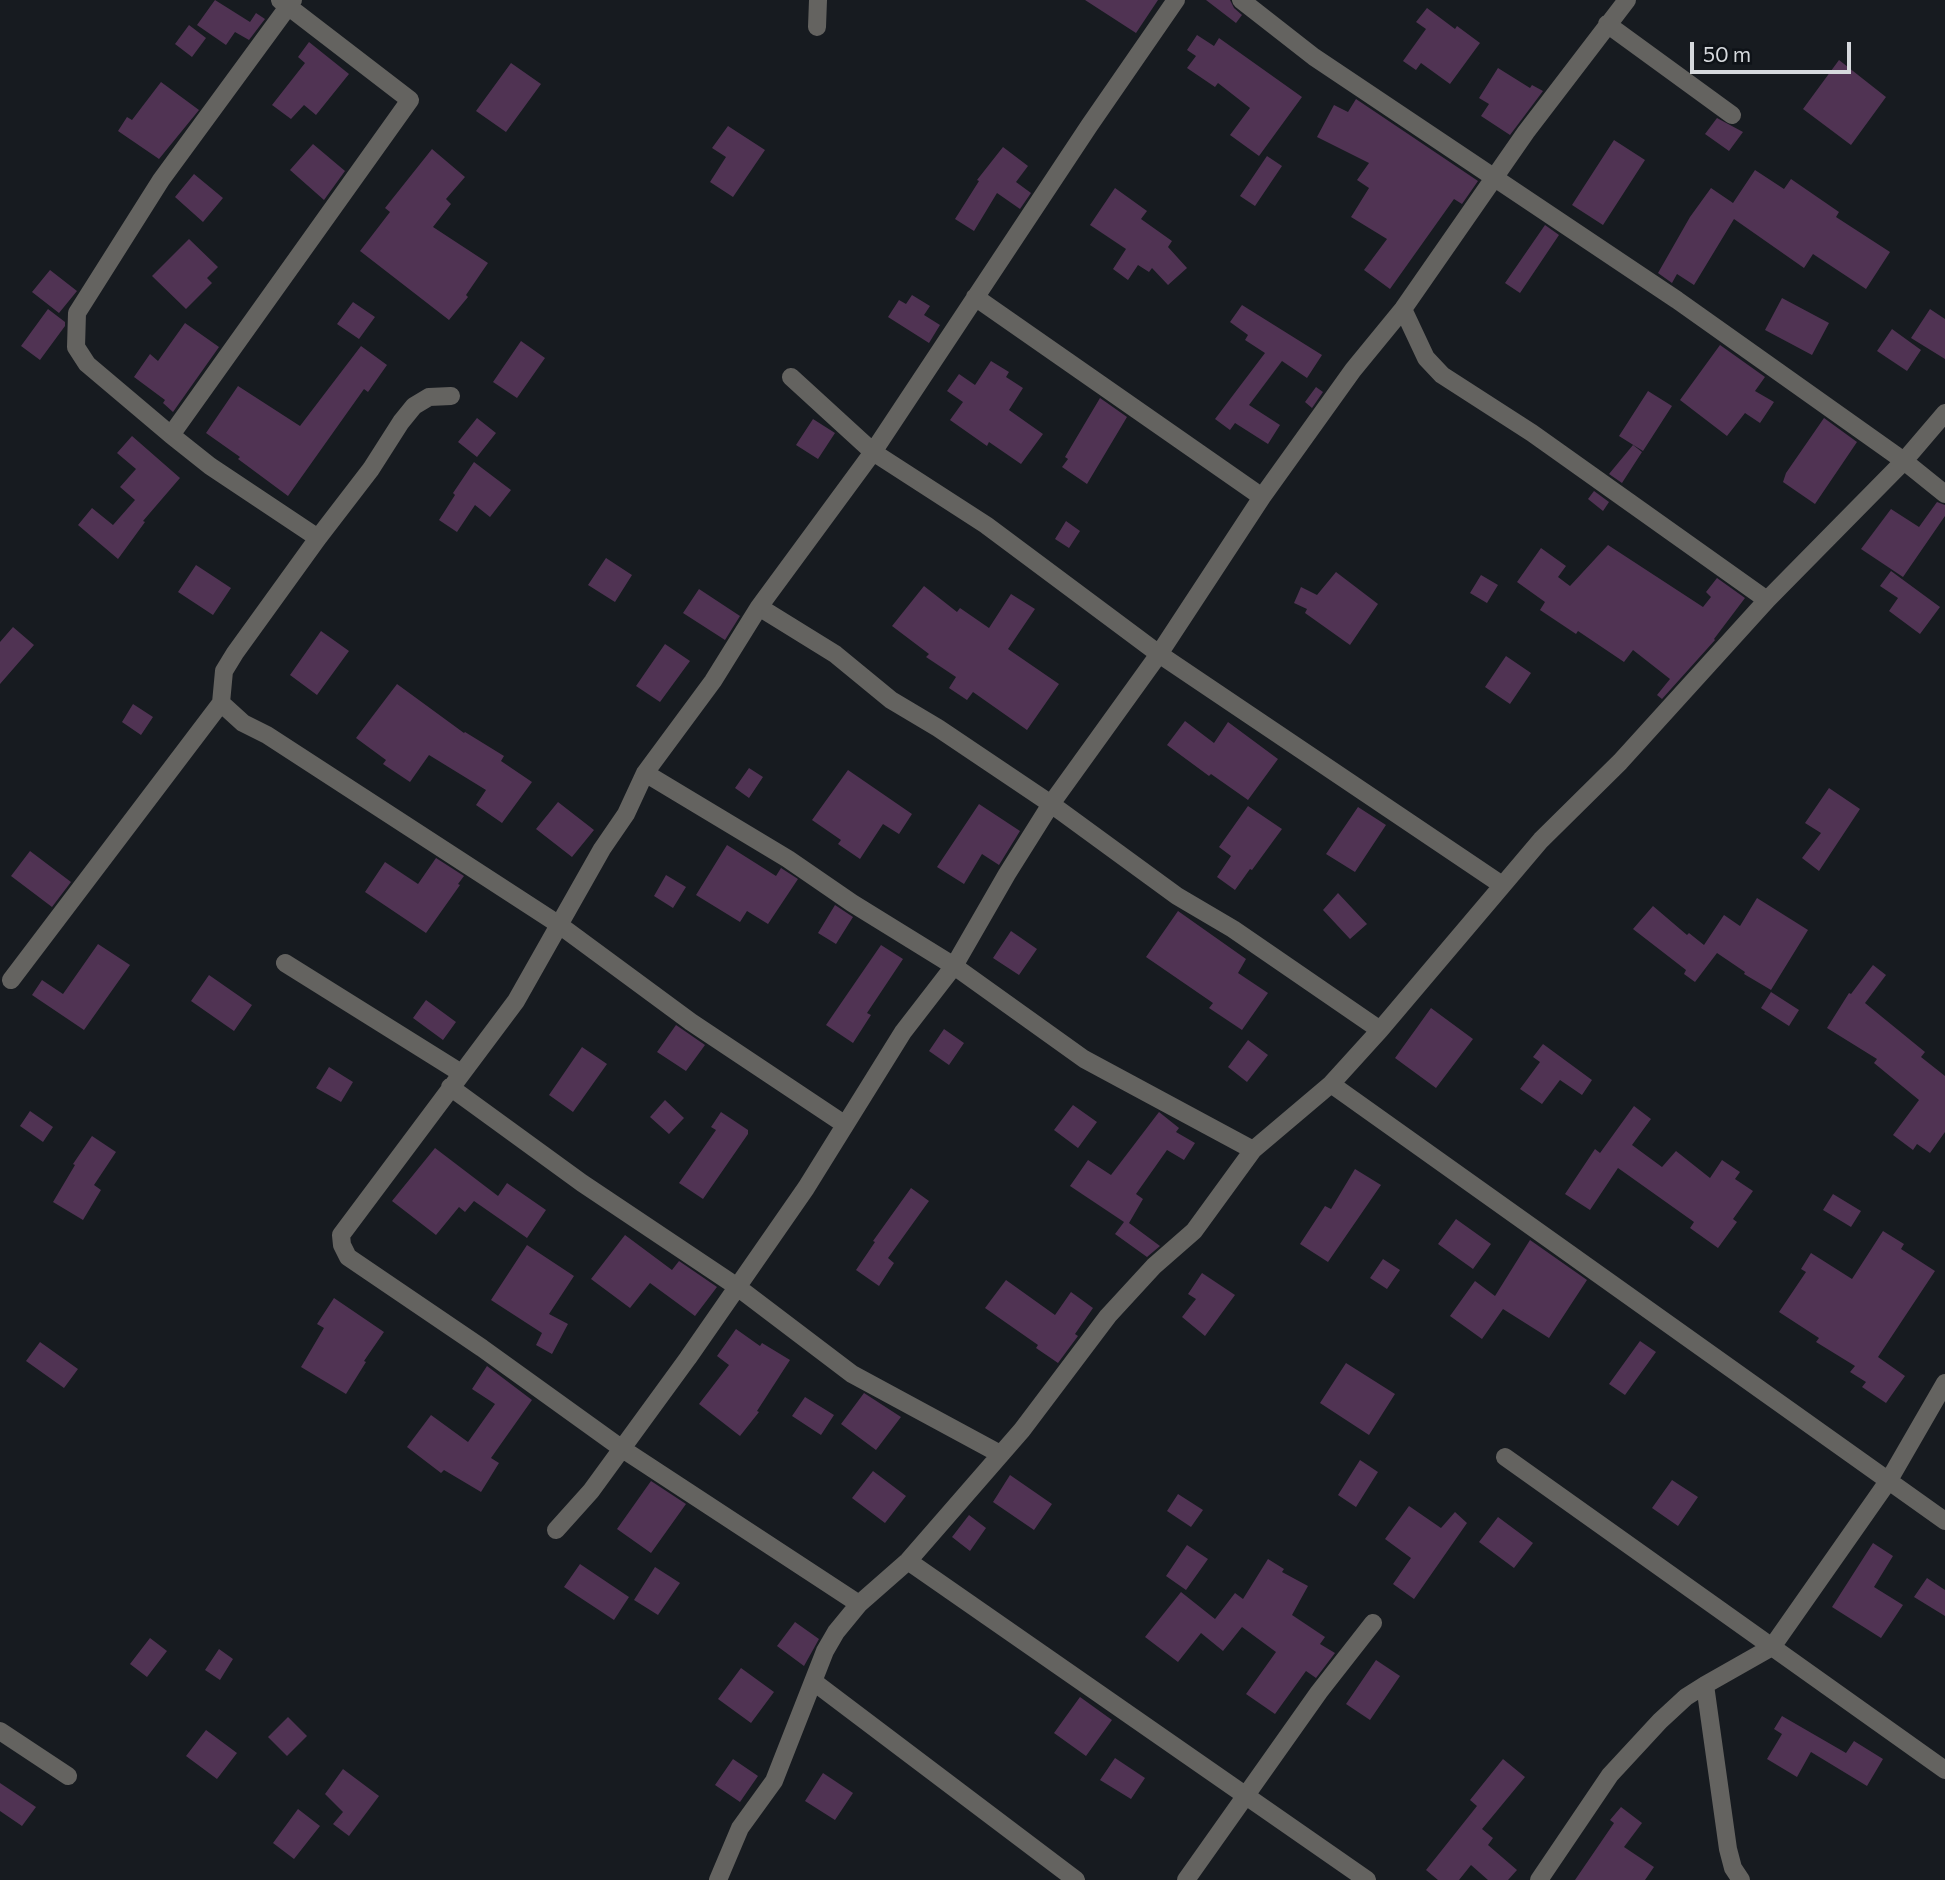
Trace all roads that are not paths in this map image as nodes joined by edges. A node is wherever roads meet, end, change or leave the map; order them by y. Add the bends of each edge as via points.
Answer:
1 (818, 0) edge
2 (1176, 0) edge
3 (1241, 0) edge
4 (1627, 0) edge
5 (287, 2) edge
6 (1608, 24) junction
7 (817, 27) dead end
8 (1732, 115) dead end
9 (1495, 178) junction
10 (975, 297) junction
11 (1404, 309) junction
12 (791, 377) dead end
13 (451, 396) dead end
14 (1945, 414) edge
15 (171, 435) junction
16 (873, 452) junction
17 (1904, 461) junction
18 (1945, 494) edge
19 (1262, 498) junction
20 (318, 538) junction
21 (1767, 600) junction
22 (760, 607) junction
23 (1159, 654) junction
24 (221, 702) junction
25 (645, 773) junction
26 (1051, 804) junction
27 (1502, 885) junction
28 (558, 924) junction
29 (285, 963) dead end
30 (954, 966) junction
31 (11, 980) dead end
32 (1380, 1030) junction
33 (456, 1080) junction
34 (1331, 1084) junction
35 (844, 1124) junction
36 (1253, 1150) junction
37 (736, 1286) junction
38 (1945, 1383) edge
39 (621, 1448) junction
40 (1000, 1454) junction
41 (1505, 1457) dead end
42 (1889, 1480) junction
43 (1945, 1521) edge
44 (556, 1530) dead end
45 (908, 1560) junction
46 (859, 1604) junction
47 (1373, 1623) dead end
48 (1772, 1647) junction
49 (814, 1682) junction
50 (1705, 1685) junction
51 (2, 1736) edge
52 (1945, 1770) edge
53 (68, 1776) dead end
54 (1246, 1794) junction
55 (718, 1880) edge
56 (1076, 1880) edge
57 (1186, 1880) edge
58 (1367, 1880) edge
59 (1539, 1880) edge
60 (1741, 1880) edge

1 - 7 street
2 - 10 street
3 - 9 street via 1314,57
4 - 6 street
5 - 15 street via 161,180 77,313 76,347 87,365
5 - 15 street via 410,100
6 - 8 street
6 - 9 street
9 - 11 street
9 - 17 street
10 - 16 street
10 - 19 street
11 - 19 street via 1353,370
11 - 21 street via 1426,358 1442,374
12 - 16 street
13 - 20 street via 429,397 414,405
14 - 17 street
15 - 20 street
16 - 22 street
16 - 23 street via 986,525
17 - 18 street
17 - 21 street
19 - 23 street
20 - 24 street via 224,671
21 - 27 street
22 - 25 street via 713,681
22 - 26 street via 835,654 891,700
23 - 26 street
23 - 27 street
24 - 28 street via 243,723
24 - 31 street
25 - 28 street via 626,814
25 - 30 street
26 - 30 street
26 - 32 street via 1177,896
27 - 32 street
28 - 33 street via 516,1001
28 - 35 street via 691,1022
29 - 33 street
30 - 35 street via 903,1032
30 - 36 street via 1084,1059
32 - 34 street
33 - 37 street via 582,1183
33 - 39 street via 341,1235 342,1245 348,1257
34 - 36 street
34 - 42 street
35 - 37 street via 806,1188
36 - 40 street via 1194,1231 1108,1316
37 - 39 street
37 - 40 street via 852,1374
38 - 42 street
39 - 44 street
39 - 46 street
40 - 45 street
41 - 48 street
42 - 43 street
42 - 48 street
45 - 46 street
45 - 54 street
46 - 49 street via 831,1641
47 - 54 street
48 - 50 street
48 - 52 street
49 - 55 street via 774,1781 740,1828
49 - 56 street
50 - 59 street via 1660,1721 1610,1775
50 - 60 street via 1728,1849
51 - 53 street
54 - 57 street
54 - 58 street

